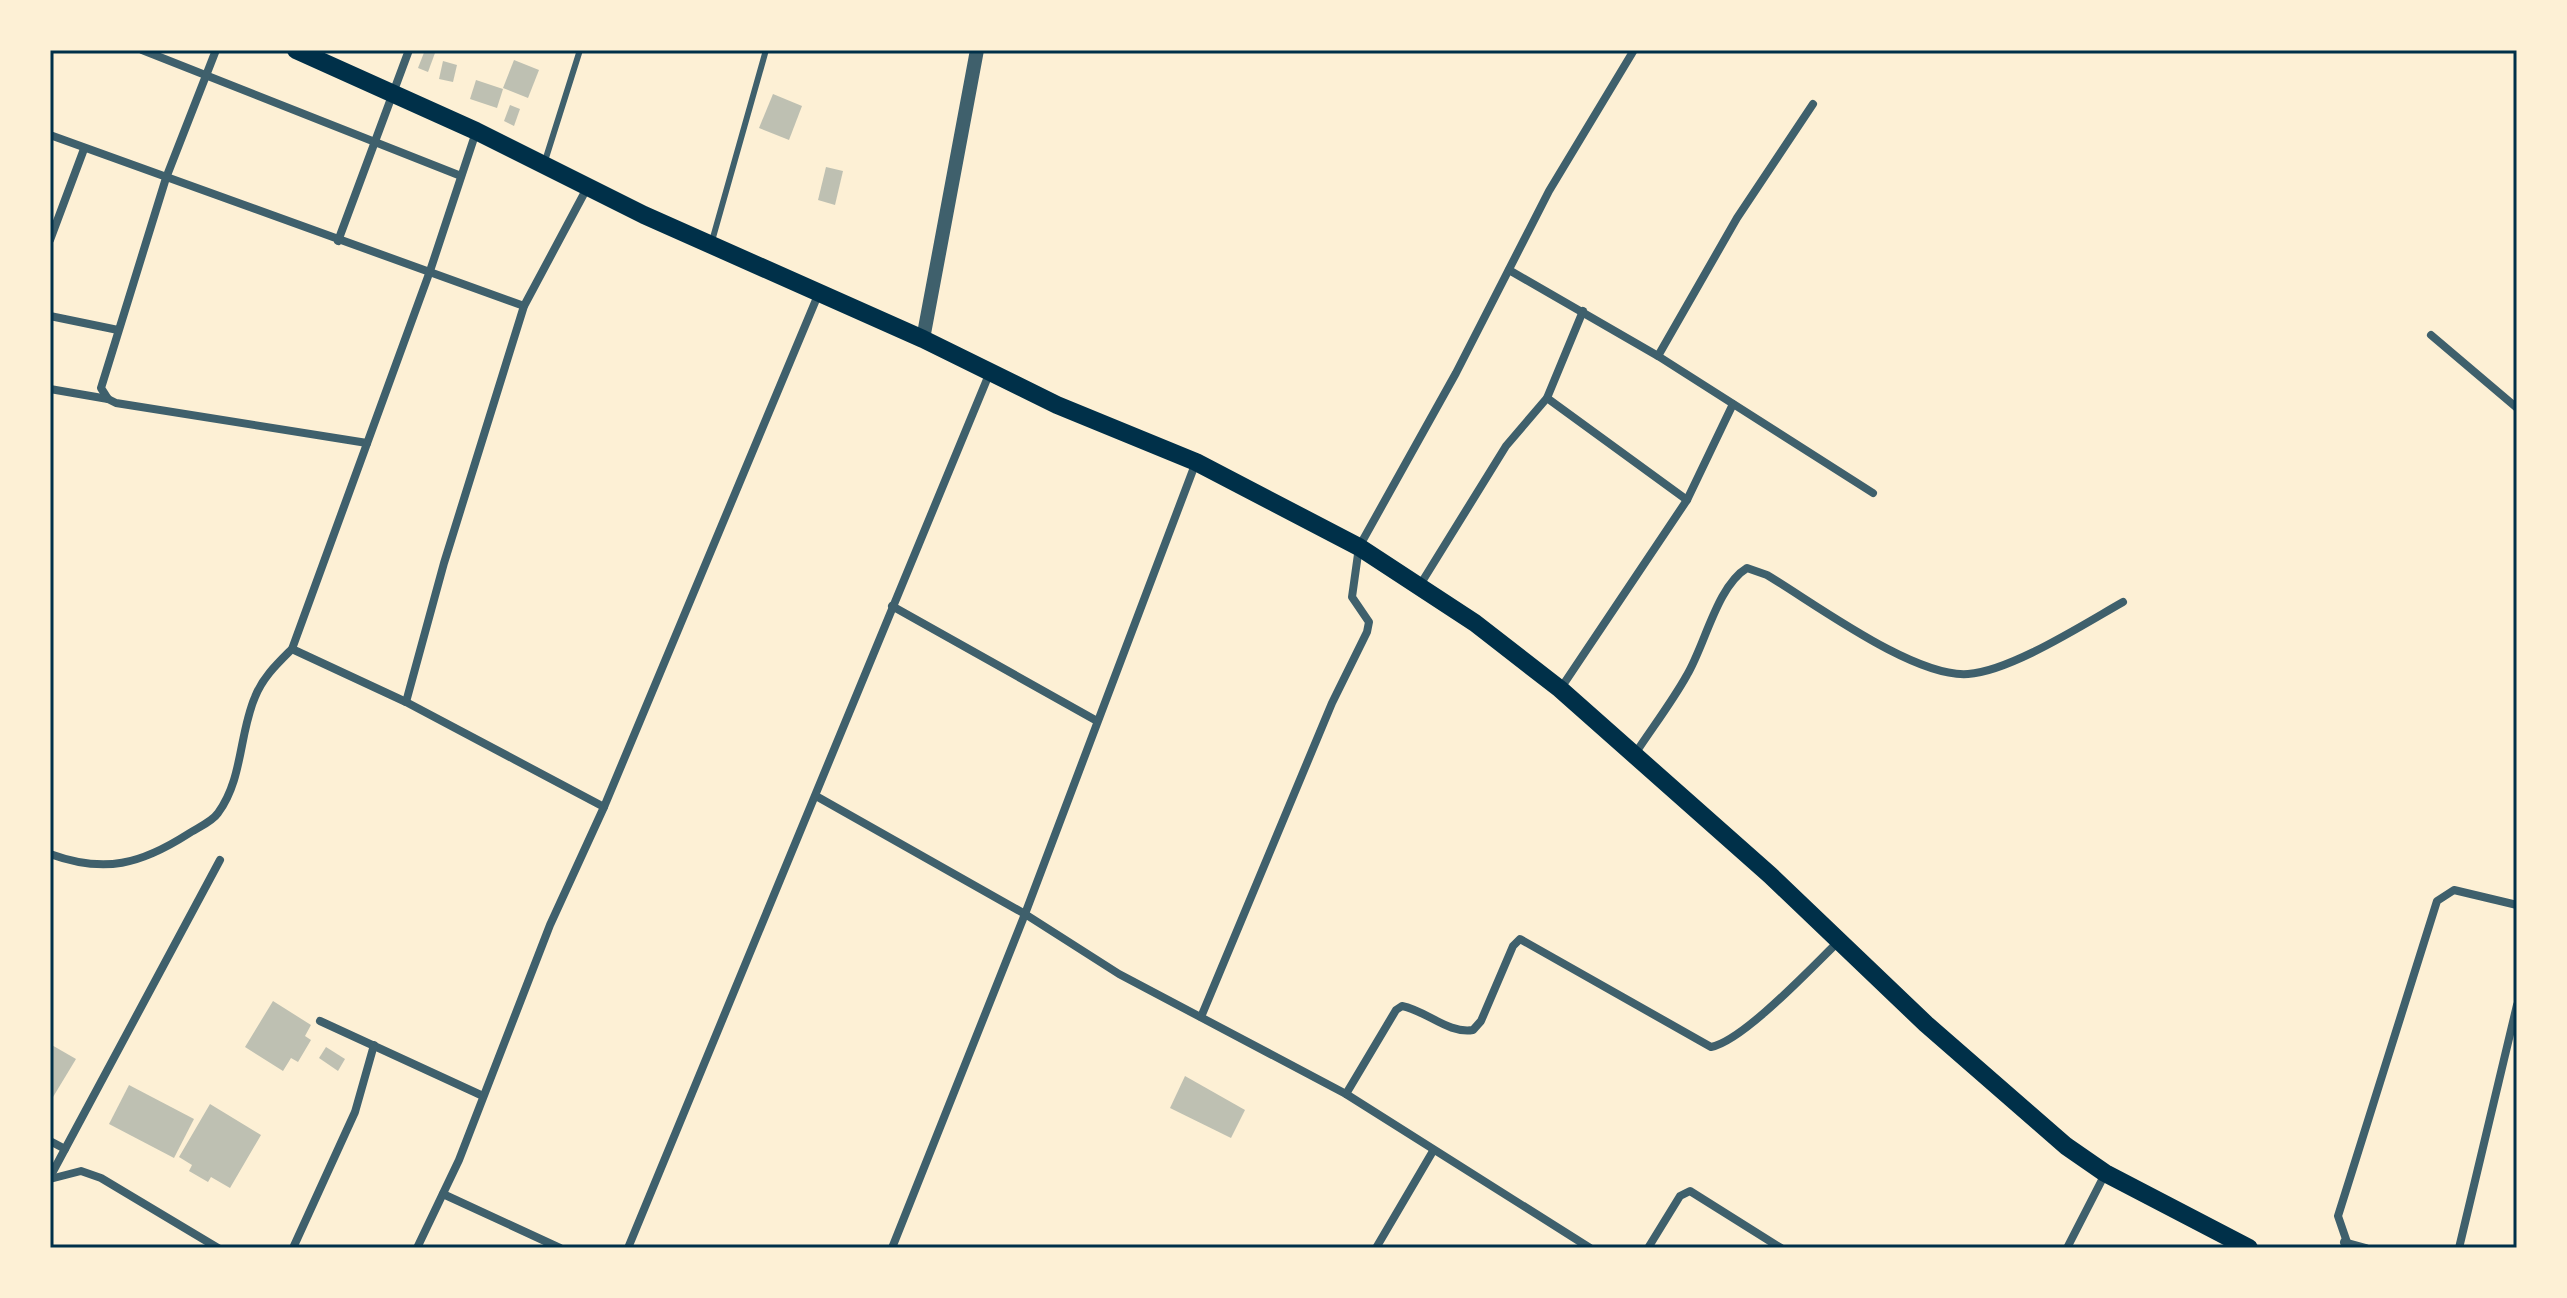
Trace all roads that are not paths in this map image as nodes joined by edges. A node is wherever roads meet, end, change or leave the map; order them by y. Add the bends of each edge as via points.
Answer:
1 (142, 50) edge
2 (216, 50) edge
3 (296, 50) edge
4 (409, 50) edge
5 (580, 50) edge
6 (766, 50) edge
7 (977, 50) edge
8 (1634, 50) edge
9 (205, 78) junction
10 (391, 93) junction
11 (1813, 104) dead end
12 (476, 131) junction
13 (50, 135) edge
14 (374, 142) junction
15 (84, 149) junction
16 (543, 168) junction
17 (461, 176) junction
18 (166, 178) junction
19 (587, 188) junction
20 (50, 240) edge
21 (338, 241) junction
22 (711, 244) junction
23 (1509, 270) junction
24 (430, 271) junction
25 (818, 295) junction
26 (524, 306) junction
27 (1583, 311) junction
28 (50, 316) edge
29 (118, 330) junction
30 (2431, 335) dead end
31 (923, 339) junction
32 (1658, 356) junction
33 (990, 372) junction
34 (50, 389) edge
35 (1547, 398) junction
36 (108, 399) junction
37 (1733, 404) junction
38 (2517, 408) edge
39 (367, 443) junction
40 (1196, 462) junction
41 (1873, 493) dead end
42 (1687, 500) junction
43 (1359, 547) junction
44 (1420, 586) junction
45 (2123, 602) dead end
46 (892, 606) junction
47 (292, 649) junction
48 (1560, 689) junction
49 (406, 702) junction
50 (1097, 721) junction
51 (1635, 754) junction
52 (816, 796) junction
53 (604, 807) junction
54 (50, 854) edge
55 (220, 860) dead end
56 (2517, 905) edge
57 (1025, 914) junction
58 (1839, 941) junction
59 (2517, 1005) edge
60 (1201, 1017) junction
61 (320, 1021) dead end
62 (374, 1045) junction
63 (1346, 1094) junction
64 (483, 1096) junction
65 (50, 1141) edge
66 (65, 1149) junction
67 (1433, 1151) junction
68 (2105, 1173) junction
69 (50, 1178) edge
70 (443, 1194) junction
71 (2347, 1245) edge
72 (218, 1248) edge
73 (293, 1248) edge
74 (417, 1248) edge
75 (560, 1248) edge
76 (628, 1248) edge
77 (892, 1248) edge
78 (1376, 1248) edge
79 (1590, 1248) edge
80 (1648, 1248) edge
81 (1781, 1248) edge
82 (2067, 1248) edge
83 (2249, 1248) edge
84 (2366, 1248) edge
85 (2459, 1248) edge

1 - 9 street
2 - 9 street
3 - 10 main road
4 - 10 street
5 - 16 lane
6 - 22 lane
7 - 31 street
8 - 23 street via 1549,191
9 - 14 street
9 - 18 street
10 - 12 main road
10 - 14 street
11 - 32 street via 1737,218
12 - 16 main road
12 - 17 street
13 - 15 street
14 - 17 street
14 - 21 street
15 - 18 street
15 - 20 street
16 - 19 main road
17 - 24 street
18 - 21 street
18 - 29 street
19 - 22 main road
19 - 26 street
21 - 24 street
22 - 25 main road
23 - 27 street
23 - 43 street
24 - 26 street
24 - 39 street
25 - 31 main road
25 - 53 street
26 - 49 street
27 - 32 street
27 - 35 street
28 - 29 street
29 - 36 street via 101,388
30 - 38 street
31 - 33 main road
32 - 37 street
33 - 40 main road
33 - 46 street
34 - 36 street
35 - 42 street
35 - 44 street via 1506,446
36 - 39 street
37 - 41 street
37 - 42 street
39 - 47 street
40 - 43 main road
40 - 50 street
42 - 48 street
43 - 44 main road
43 - 60 street via 1352,597 1369,622 1367,632 1332,703
44 - 48 main road
45 - 51 street via 2044,646 1967,674 1914,664 1747,568 1724,592 1688,675
46 - 50 street
46 - 52 street
47 - 49 street
47 - 54 street via 268,672 254,699 235,777 218,815 156,854 113,866
48 - 51 main road
49 - 53 street
50 - 57 street
51 - 58 main road
52 - 57 street
52 - 76 street
53 - 64 street via 550,925
55 - 66 street
56 - 71 street via 2454,890 2437,901 2338,1216
57 - 60 street via 1119,974
57 - 77 street
58 - 63 street via 1755,1018 1722,1045 1711,1047 1520,939 1473,1030 1460,1032 1402,1006
58 - 68 main road via 2015,1105
59 - 85 street
60 - 63 street
61 - 62 street
62 - 64 street
62 - 73 street via 355,1112
63 - 67 street
64 - 70 street
65 - 66 street
66 - 69 street
67 - 78 street
67 - 79 street
68 - 82 street
68 - 83 main road
69 - 72 street via 81,1171 101,1178
70 - 74 street
70 - 75 street
71 - 84 street
80 - 81 street via 1680,1196 1690,1191

